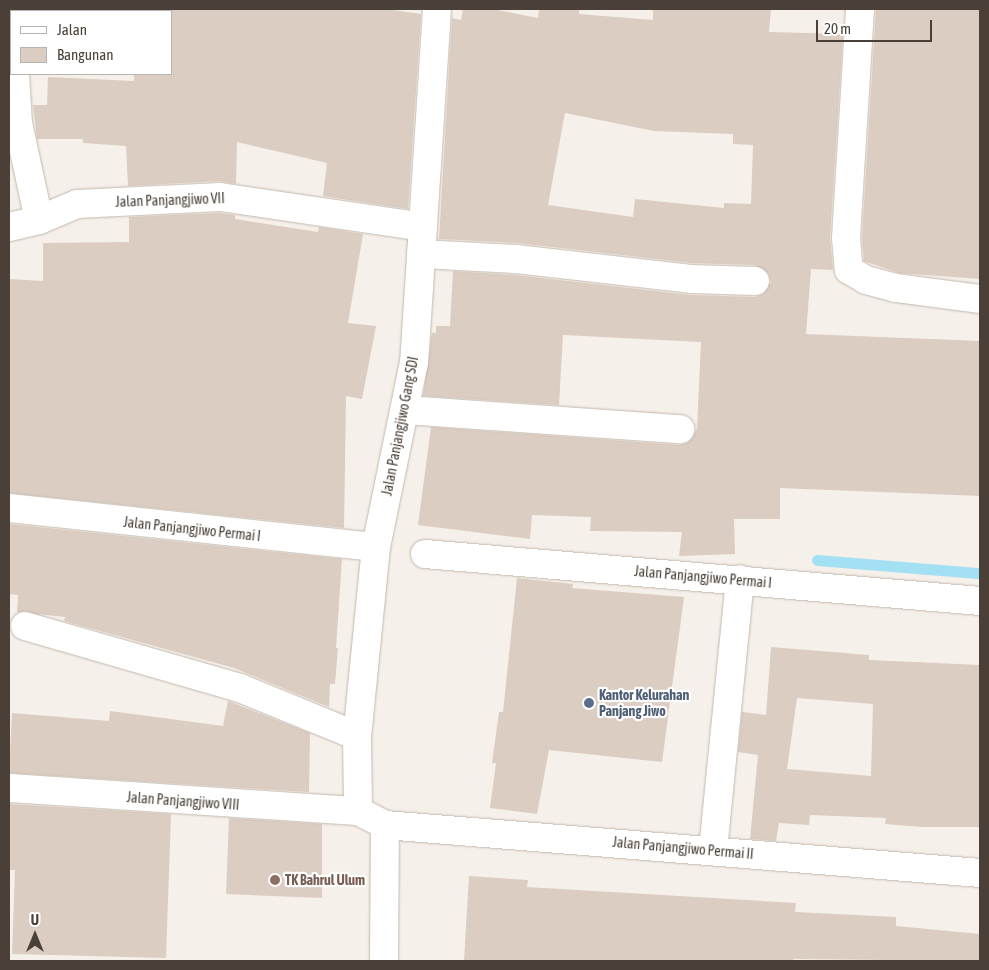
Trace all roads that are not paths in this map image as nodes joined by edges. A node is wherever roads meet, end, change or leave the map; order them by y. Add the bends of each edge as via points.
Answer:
1 (437, 9) edge
2 (860, 9) edge
3 (15, 75) edge
4 (39, 220) junction
5 (423, 227) junction
6 (9, 228) edge
7 (422, 254) junction
8 (755, 281) dead end
9 (980, 299) edge
10 (405, 410) junction
11 (680, 429) dead end
12 (9, 508) edge
13 (376, 546) junction
14 (425, 554) dead end
15 (740, 580) junction
16 (980, 601) edge
17 (25, 626) dead end
18 (357, 736) junction
19 (9, 788) edge
20 (358, 811) junction
21 (385, 825) junction
22 (713, 850) junction
23 (980, 873) edge
24 (384, 961) edge

1 - 5 street, Jalan Panjangjiwo Gang SDI
2 - 9 street via 846,238 849,270 866,280 896,288
3 - 4 street via 18,122
4 - 5 street, Jalan Panjangjiwo VII via 77,204 220,197
4 - 6 street, Jalan Panjangjiwo VII
5 - 7 street, Jalan Panjangjiwo Gang SDI
7 - 8 street via 516,259 692,279
7 - 10 street, Jalan Panjangjiwo Gang SDI via 414,362
10 - 11 street
10 - 13 street, Jalan Panjangjiwo Gang SDI
12 - 13 street, Jalan Panjangjiwo Permai I
13 - 18 street, Jalan Panjangjiwo Gang SDI
14 - 15 street, Jalan Panjangjiwo Permai I
15 - 16 street, Jalan Panjangjiwo Permai I
15 - 22 street
17 - 18 street via 240,688
18 - 20 street, Jalan Panjangjiwo Gang SDI
19 - 20 street, Jalan Panjangjiwo VIII
20 - 21 street
21 - 22 street, Jalan Panjangjiwo Permai II
21 - 24 street
22 - 23 street, Jalan Panjangjiwo Permai II

